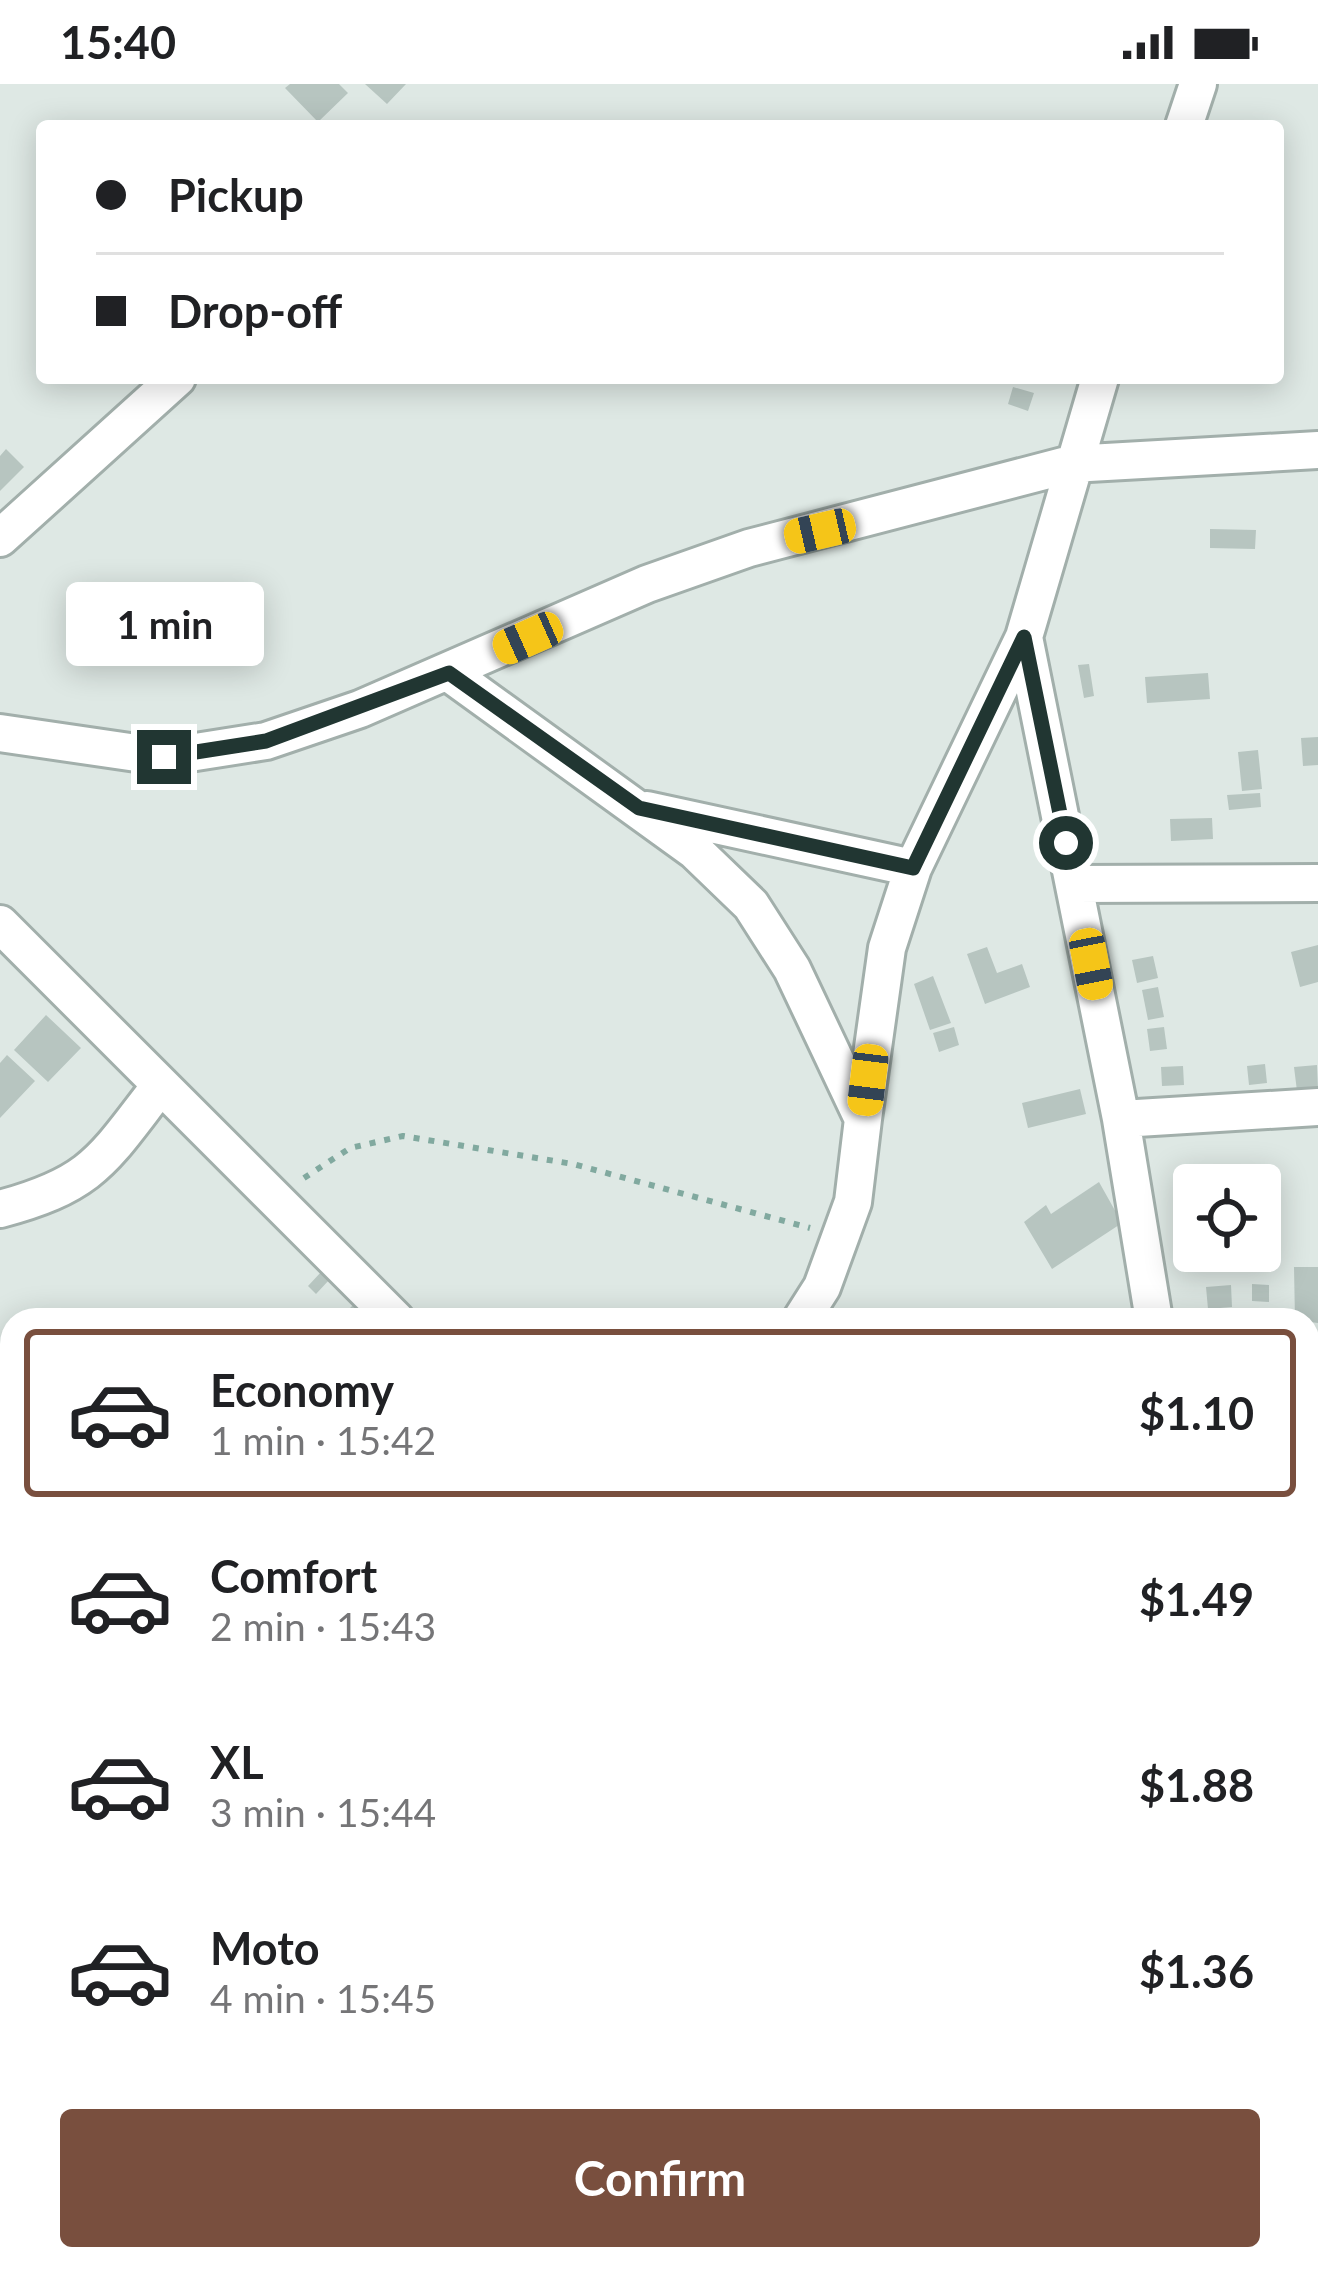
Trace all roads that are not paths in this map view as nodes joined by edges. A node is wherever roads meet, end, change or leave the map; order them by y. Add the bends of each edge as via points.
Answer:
1 (1198, 84) edge
2 (1186, 120) edge
3 (170, 384) edge
4 (1098, 384) edge
5 (1318, 450) edge
6 (1071, 464) junction
7 (0, 538) edge
8 (1024, 637) junction
9 (449, 673) junction
10 (0, 733) edge
11 (639, 808) junction
12 (913, 868) junction
13 (1318, 883) edge
14 (1075, 884) junction
15 (0, 924) edge
16 (160, 1086) junction
17 (1318, 1107) edge
18 (863, 1119) junction
19 (1121, 1119) junction
20 (0, 1209) edge
21 (384, 1308) edge
22 (809, 1308) edge
23 (1152, 1308) edge

1 - 2 street
3 - 7 street
4 - 6 street
5 - 6 street
6 - 8 street
6 - 9 street via 749,548 646,584
8 - 12 street
8 - 14 street
9 - 10 street via 266,741 164,757
9 - 11 street
11 - 12 street
11 - 18 street via 751,905 792,969
12 - 18 street via 887,948
13 - 14 street
14 - 19 street
15 - 16 street
16 - 20 street via 95,1169 50,1195
16 - 21 street
17 - 19 street
18 - 22 street via 853,1202
19 - 23 street

